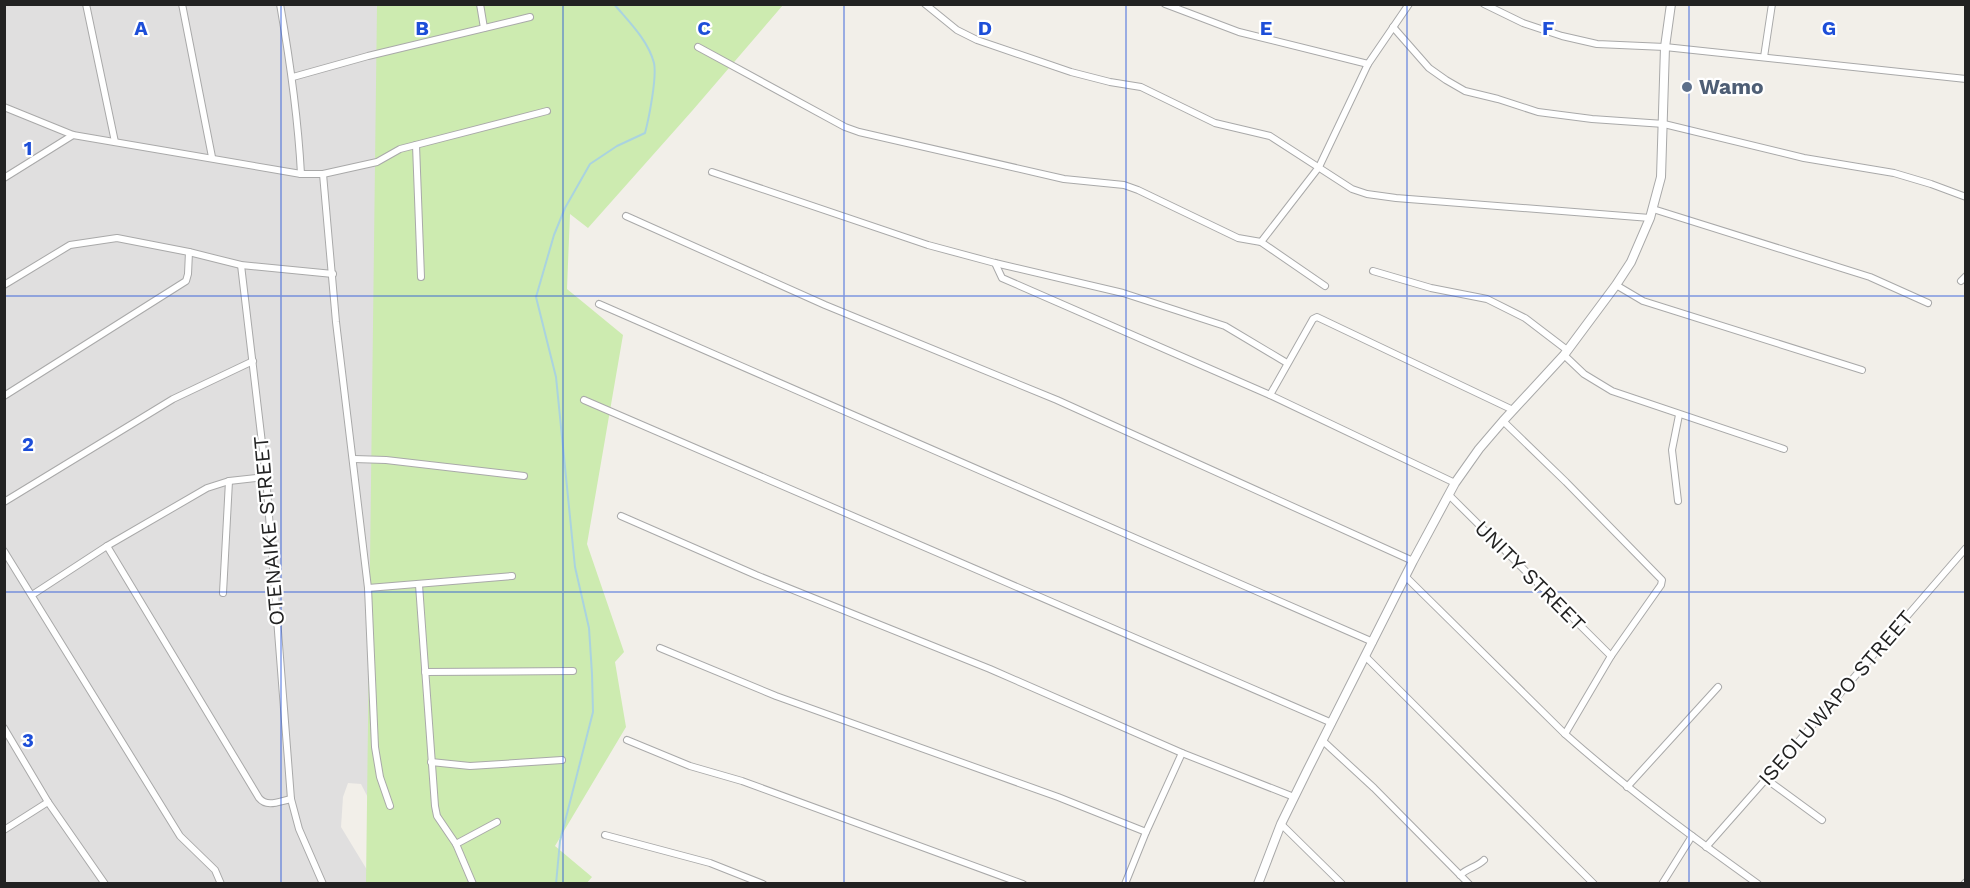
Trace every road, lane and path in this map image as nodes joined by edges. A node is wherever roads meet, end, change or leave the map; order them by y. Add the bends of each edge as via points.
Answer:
1 (86, 4) edge
2 (182, 4) edge
3 (280, 4) edge
4 (480, 4) edge
5 (925, 4) edge
6 (1165, 4) edge
7 (1409, 4) edge
8 (1484, 4) edge
9 (1671, 4) edge
10 (1772, 4) edge
11 (530, 17) dead end
12 (1393, 27) junction
13 (484, 28) junction
14 (698, 47) dead end
15 (1665, 47) junction
16 (1764, 57) junction
17 (1368, 64) junction
18 (293, 77) junction
19 (1965, 79) edge
20 (5, 106) edge
21 (547, 111) dead end
22 (1664, 124) junction
23 (73, 135) junction
24 (115, 142) junction
25 (416, 145) junction
26 (212, 157) junction
27 (1319, 167) junction
28 (712, 172) dead end
29 (301, 174) junction
30 (323, 174) junction
31 (4, 178) edge
32 (1965, 197) edge
33 (1653, 209) junction
34 (626, 216) dead end
35 (1650, 218) junction
36 (1261, 242) junction
37 (189, 252) junction
38 (995, 263) junction
39 (242, 265) junction
40 (1373, 271) dead end
41 (333, 274) junction
42 (421, 277) dead end
43 (4, 285) edge
44 (1616, 285) junction
45 (1325, 286) dead end
46 (1928, 303) dead end
47 (599, 304) dead end
48 (1565, 352) junction
49 (253, 361) junction
50 (1287, 363) junction
51 (1862, 370) dead end
52 (1270, 395) junction
53 (4, 396) edge
54 (584, 400) dead end
55 (1513, 410) junction
56 (1679, 415) junction
57 (1503, 421) junction
58 (1784, 448) dead end
59 (354, 459) junction
60 (524, 476) dead end
61 (266, 477) junction
62 (229, 482) junction
63 (1455, 483) junction
64 (1450, 496) junction
65 (1678, 501) dead end
66 (4, 502) edge
67 (621, 516) dead end
68 (107, 546) junction
69 (1965, 548) edge
70 (4, 551) edge
71 (1413, 561) junction
72 (512, 576) dead end
73 (1406, 577) junction
74 (419, 585) junction
75 (368, 588) junction
76 (223, 593) dead end
77 (32, 595) junction
78 (1373, 642) junction
79 (660, 648) dead end
80 (1611, 656) junction
81 (1366, 657) junction
82 (573, 671) dead end
83 (425, 672) junction
84 (1718, 687) dead end
85 (1332, 723) junction
86 (4, 728) edge
87 (1565, 734) junction
88 (627, 740) dead end
89 (1323, 741) junction
90 (1182, 753) junction
91 (562, 760) dead end
92 (431, 762) junction
93 (1766, 779) junction
94 (1627, 787) junction
95 (1294, 797) junction
96 (291, 799) junction
97 (48, 802) junction
98 (390, 806) dead end
99 (1822, 820) dead end
100 (497, 822) dead end
101 (1281, 824) junction
102 (4, 830) edge
103 (1146, 832) junction
104 (604, 835) dead end
105 (1692, 836) junction
106 (456, 844) junction
107 (1706, 847) junction
108 (1484, 860) dead end
109 (1460, 875) junction
110 (105, 884) edge
111 (221, 884) edge
112 (323, 884) edge
113 (473, 884) edge
114 (763, 884) edge
115 (1023, 884) edge
116 (1125, 884) edge
117 (1258, 884) edge
118 (1342, 884) edge
119 (1469, 884) edge
120 (1594, 884) edge
121 (1662, 884) edge
122 (1758, 884) edge

1 - 24 street
2 - 26 street
3 - 18 street
4 - 13 street
5 - 27 street via 957,30 977,40 1071,72 1141,87 1215,123 1270,136
6 - 17 street via 1239,32
7 - 12 street
8 - 15 street via 1562,36 1597,44
9 - 15 street
10 - 16 street
11 - 13 street
12 - 17 street
12 - 22 street via 1429,68 1465,91 1538,112
13 - 18 street
14 - 36 street via 859,132 1064,179 1124,185 1238,237
15 - 16 street
15 - 22 street
16 - 19 street
17 - 27 street
18 - 29 street
20 - 23 street
21 - 25 street
22 - 32 street via 1804,158 1894,173
22 - 33 street via 1663,165
23 - 24 street
23 - 31 street
24 - 26 street
25 - 30 street via 377,162
25 - 42 street
26 - 29 street
27 - 35 street via 1367,194
27 - 36 street
28 - 38 street
29 - 30 street
30 - 41 street
33 - 35 street
33 - 46 street via 1870,277
34 - 71 street via 1057,400
35 - 44 street
36 - 45 street
37 - 39 street
37 - 43 street via 117,238 70,245
37 - 53 street via 186,281
38 - 50 street via 1123,293 1225,326
38 - 52 street via 1002,278
39 - 41 street
39 - 49 street, OTENAIKE STREET
40 - 48 street via 1487,299 1525,318
41 - 59 street
44 - 48 street
44 - 51 street via 1643,301
47 - 78 street
48 - 55 street
48 - 56 street via 1597,384
49 - 61 street, OTENAIKE STREET
49 - 66 street via 185,392
50 - 52 street
50 - 55 street via 1317,317
52 - 63 street
54 - 85 street
55 - 57 street
56 - 58 street
56 - 65 street via 1672,450
57 - 63 street
57 - 80 street via 1662,580
59 - 60 street
59 - 75 street
61 - 62 street
61 - 96 street, OTENAIKE STREET
62 - 68 street via 207,488
62 - 76 street
63 - 64 street
64 - 71 street
64 - 80 street, UNITY STREET
67 - 90 street
68 - 77 street
68 - 96 street via 259,798 267,804
69 - 93 street, ISEOLUWAPO STREET
70 - 77 street
71 - 73 street
72 - 74 street
73 - 78 street
73 - 87 street
74 - 75 street
74 - 83 street
75 - 98 street via 375,747
77 - 111 street via 180,836 215,870
78 - 81 street
79 - 103 street via 776,696
80 - 87 street
81 - 85 street
81 - 120 street
82 - 83 street
83 - 92 street
84 - 94 street
85 - 89 street
86 - 97 street
87 - 94 street
88 - 115 street
89 - 95 street
89 - 109 street
90 - 95 street
90 - 103 street
91 - 92 street via 470,766
92 - 106 street via 436,816
93 - 99 street
93 - 107 street, ISEOLUWAPO STREET
94 - 105 street
95 - 101 street
96 - 112 street, OTENAIKE STREET via 299,830
97 - 102 street
97 - 110 street
100 - 106 street
101 - 117 street
101 - 118 street
103 - 116 street
104 - 114 street via 710,863
105 - 107 street
105 - 121 street
106 - 113 street
107 - 122 street
108 - 109 street
109 - 119 street

